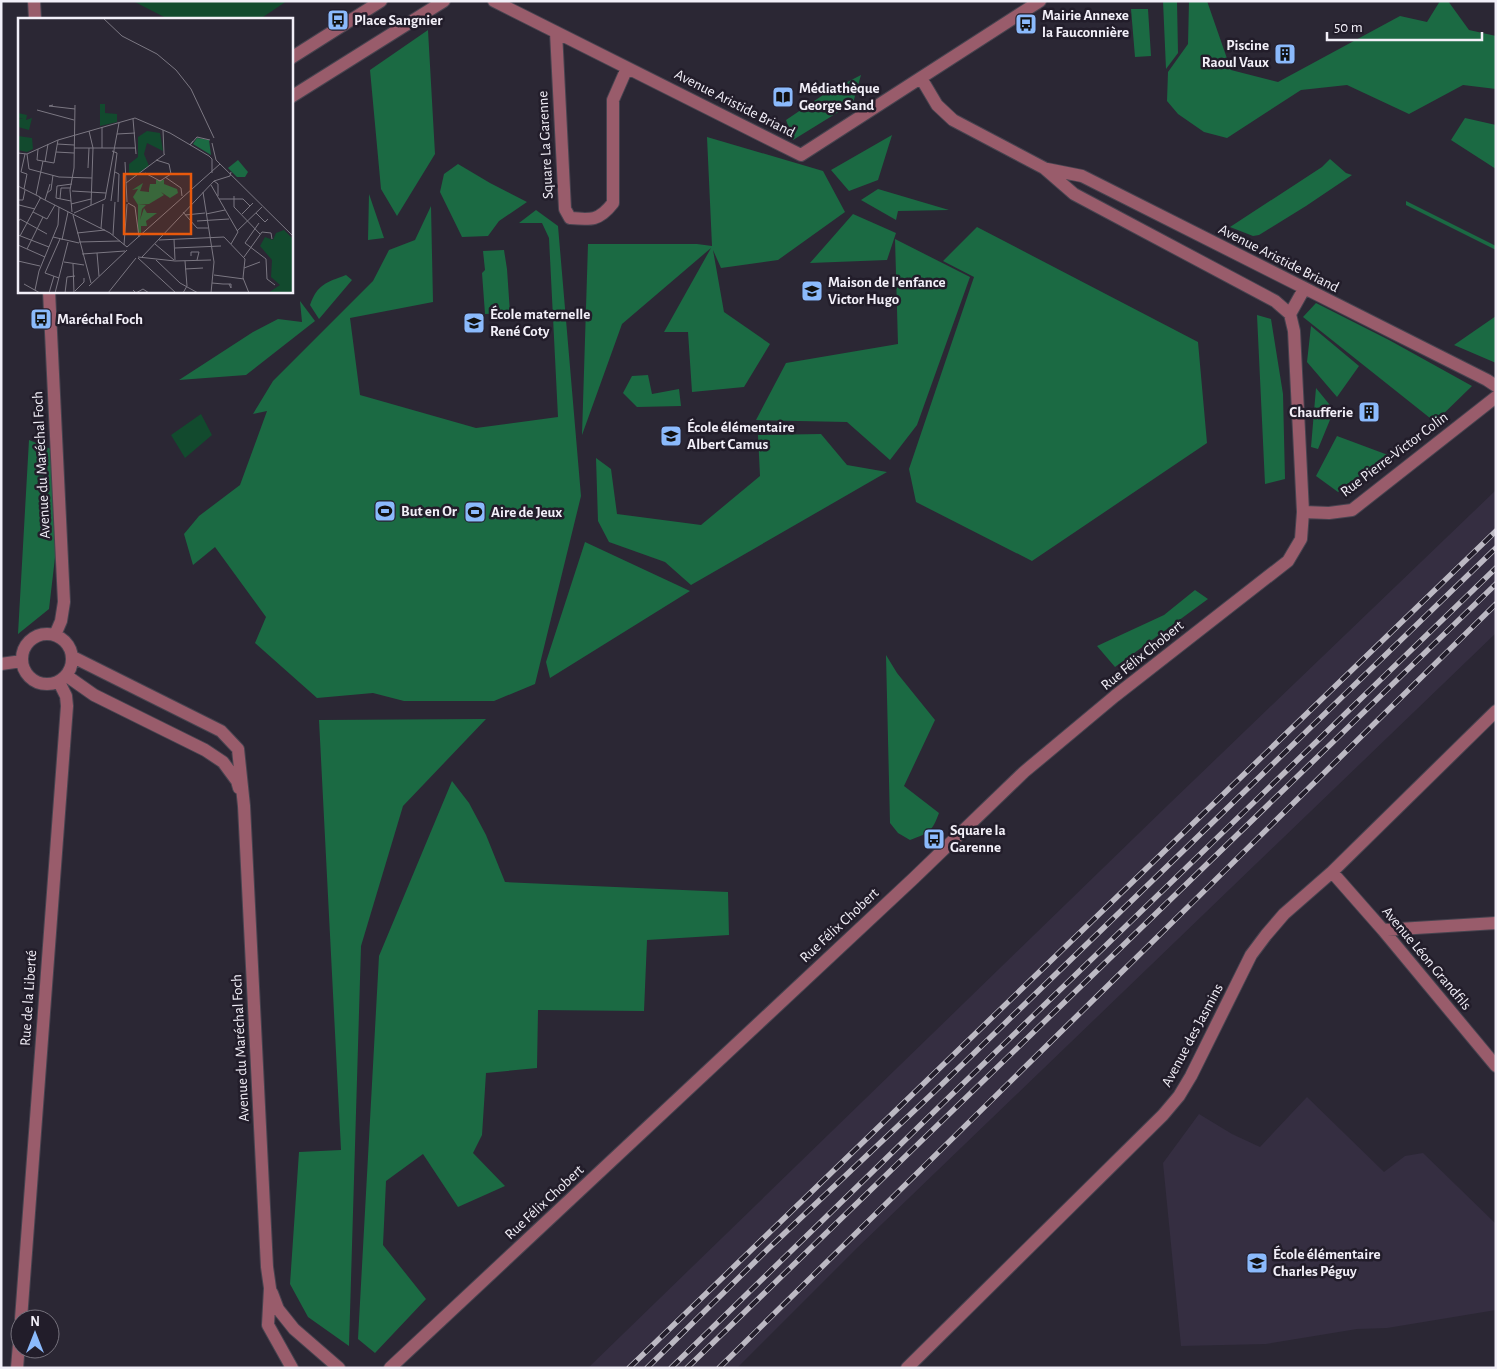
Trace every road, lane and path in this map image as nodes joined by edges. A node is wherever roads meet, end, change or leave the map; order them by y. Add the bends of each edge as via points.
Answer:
1 (34, 1) edge
2 (381, 1) edge
3 (444, 1) edge
4 (494, 1) edge
5 (1040, 1) edge
6 (35, 18) edge
7 (556, 32) junction
8 (292, 57) edge
9 (627, 68) junction
10 (921, 78) junction
11 (292, 96) edge
12 (1044, 168) junction
13 (1304, 289) junction
14 (49, 292) edge
15 (1290, 314) junction
16 (1496, 386) edge
17 (1496, 397) edge
18 (1303, 512) junction
19 (55, 635) junction
20 (73, 657) junction
21 (22, 661) junction
22 (1, 664) edge
23 (63, 679) junction
24 (1496, 711) edge
25 (244, 806) junction
26 (1332, 872) junction
27 (1496, 923) edge
28 (1383, 930) junction
29 (1496, 1066) edge
30 (270, 1288) junction
31 (22, 1309) edge
32 (292, 1368) edge
33 (339, 1368) edge
34 (390, 1368) edge
35 (907, 1368) edge

1 - 6 street
2 - 8 street
3 - 11 street
4 - 7 street, Avenue Aristide Briand
5 - 10 street
7 - 9 street, Avenue Aristide Briand
7 - 9 street, Square La Garenne via 564,209 570,218 589,220 604,215 612,203 613,100
9 - 10 street, Avenue Aristide Briand via 801,154
10 - 12 street, Avenue Aristide Briand via 937,105 953,120
12 - 13 street, Avenue Aristide Briand via 1082,176
12 - 15 street, Avenue Aristide Briand via 1074,194 1275,301
13 - 15 street
13 - 16 street, Avenue Aristide Briand
14 - 19 street, Avenue du Maréchal Foch via 64,602
15 - 18 street via 1294,331
17 - 18 street, Rue Pierre-Victor Colin via 1352,510
18 - 34 street, Rue Félix Chobert via 1301,539 1288,561 1024,772
19 - 20 street via 64,640
19 - 21 street via 36,636 23,651
20 - 23 street via 72,667
20 - 25 street, Avenue du Maréchal Foch via 222,731 238,749
21 - 22 street
21 - 23 street via 31,679 40,684 49,685
23 - 25 street, Avenue du Maréchal Foch via 224,762 237,781
23 - 31 street, Rue de la Liberté via 67,706
24 - 26 street, Avenue des Jasmins
25 - 30 street, Avenue du Maréchal Foch
26 - 28 street, Avenue Léon Grandfils
26 - 35 street, Avenue des Jasmins via 1284,914 1251,955 1191,1076 1163,1115
27 - 28 street
28 - 29 street, Avenue Léon Grandfils
30 - 32 street, Avenue du Maréchal Foch via 268,1325
30 - 33 street, Avenue du Maréchal Foch via 278,1310

